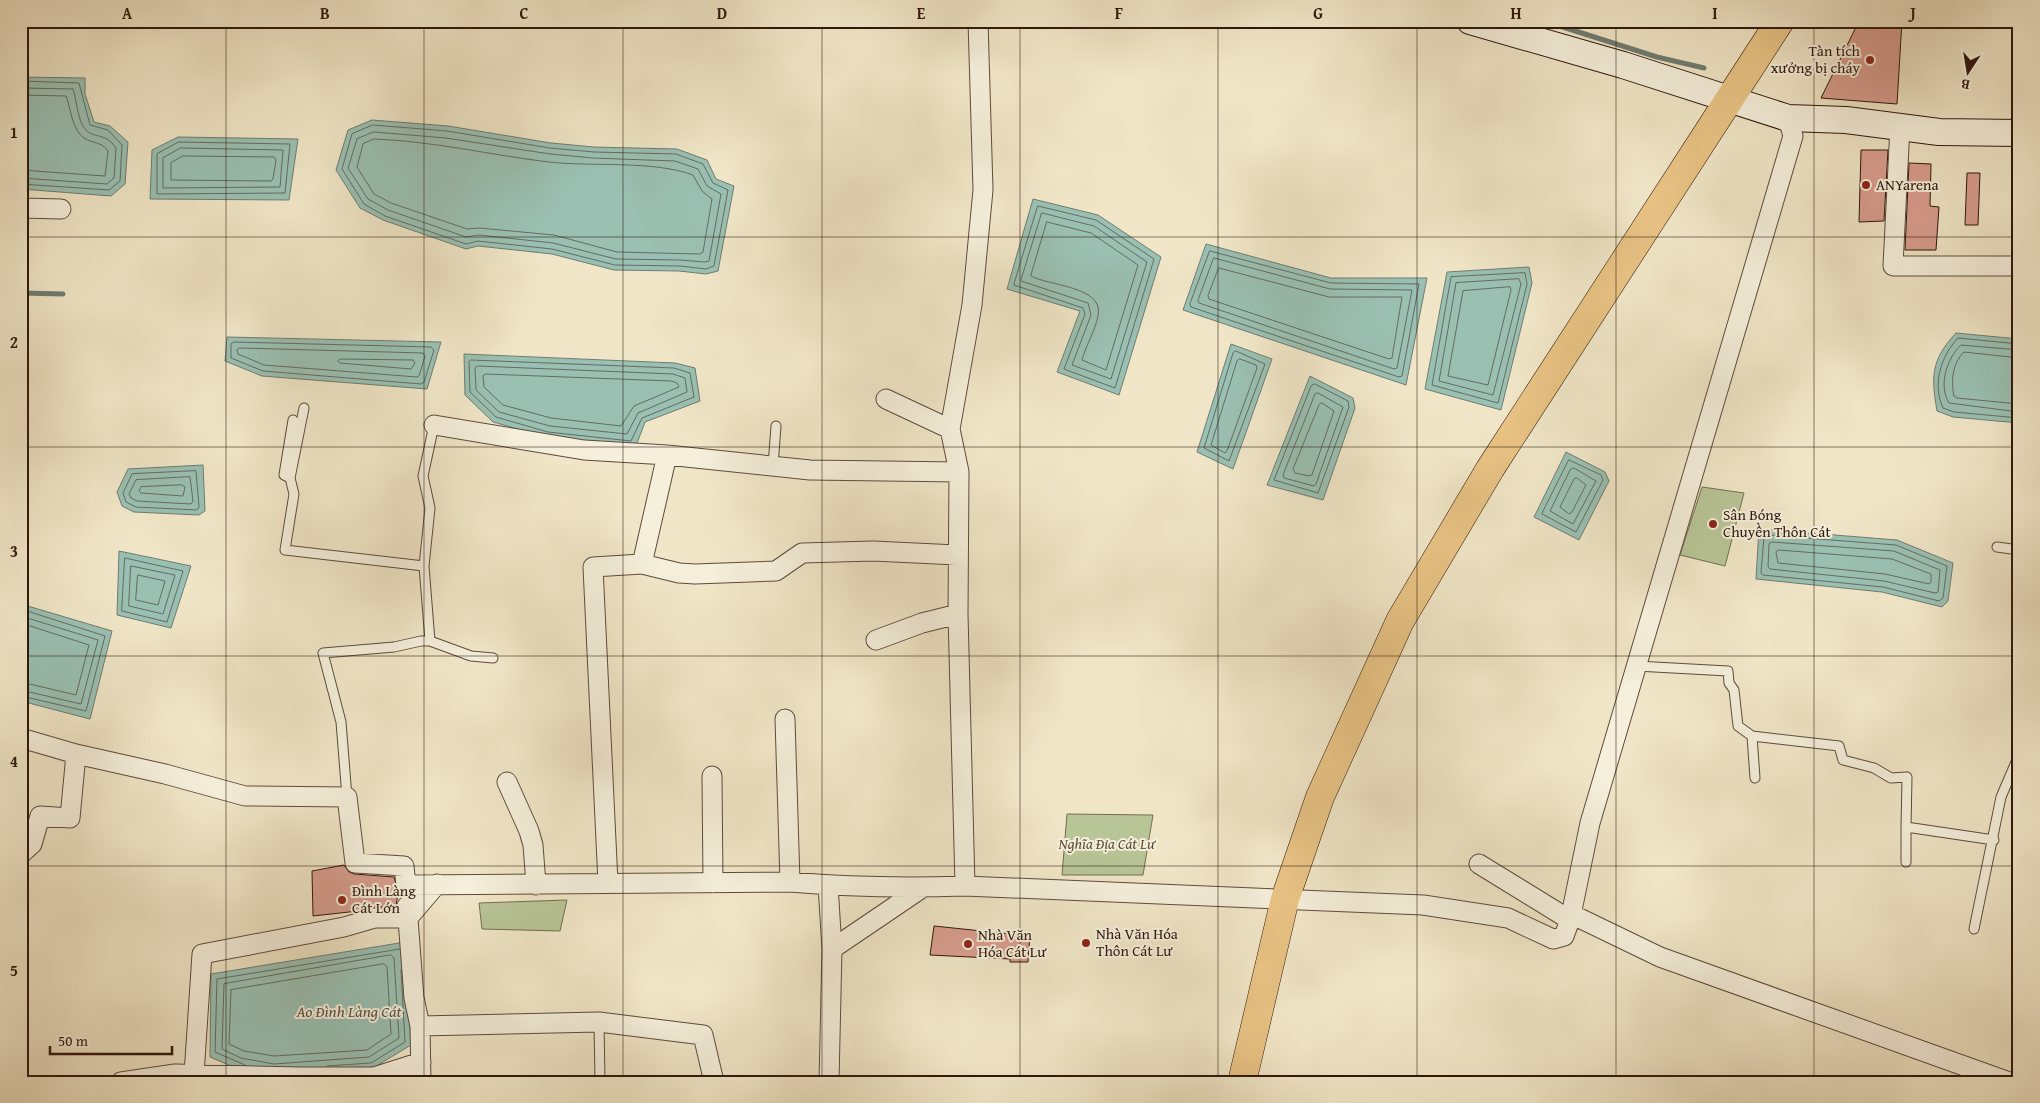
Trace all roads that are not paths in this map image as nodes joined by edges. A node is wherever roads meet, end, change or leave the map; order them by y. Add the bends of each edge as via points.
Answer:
1 (978, 21) edge
2 (1470, 21) edge
3 (1780, 21) edge
4 (1728, 101) junction
5 (1900, 126) junction
6 (1790, 127) junction
7 (2019, 134) edge
8 (21, 208) edge
9 (61, 209) dead end
10 (2019, 266) edge
11 (886, 399) dead end
12 (304, 408) dead end
13 (293, 420) dead end
14 (434, 425) joint
15 (776, 426) dead end
16 (950, 430) junction
17 (667, 455) junction
18 (773, 466) junction
19 (959, 472) junction
20 (290, 478) junction
21 (1997, 547) dead end
22 (2019, 550) edge
23 (957, 556) junction
24 (642, 564) junction
25 (424, 566) junction
26 (958, 614) junction
27 (876, 640) dead end
28 (430, 641) junction
29 (493, 658) dead end
30 (1636, 666) junction
31 (785, 719) dead end
32 (1752, 736) junction
33 (21, 738) edge
34 (76, 754) junction
35 (2019, 756) edge
36 (712, 776) dead end
37 (1755, 778) dead end
38 (507, 782) dead end
39 (347, 798) junction
40 (1906, 828) junction
41 (1994, 840) junction
42 (21, 854) edge
43 (1906, 862) dead end
44 (1479, 864) dead end
45 (713, 882) junction
46 (790, 882) junction
47 (608, 883) junction
48 (437, 884) junction
49 (406, 885) junction
50 (536, 885) junction
51 (828, 885) junction
52 (965, 886) junction
53 (922, 888) junction
54 (1285, 899) junction
55 (1570, 917) junction
56 (408, 918) junction
57 (1974, 929) dead end
58 (832, 949) junction
59 (599, 1022) junction
60 (420, 1026) junction
61 (421, 1062) junction
62 (194, 1075) junction
63 (175, 1078) edge
64 (304, 1079) edge
65 (121, 1082) edge
66 (421, 1082) edge
67 (600, 1082) edge
68 (714, 1082) edge
69 (829, 1082) edge
70 (1242, 1082) edge
71 (2009, 1082) edge

1 - 16 street via 983,190 972,305
2 - 4 main road via 1623,65
3 - 4 main road
4 - 6 main road
4 - 54 main road via 1490,469 1400,621 1320,797
5 - 6 main road via 1815,119
5 - 7 main road via 1939,132
5 - 10 street via 1893,266
6 - 30 street
8 - 9 street
11 - 16 street
12 - 20 lane
13 - 20 lane via 284,475
14 - 17 street via 584,450
14 - 25 lane via 422,476 430,508
15 - 18 lane
16 - 19 street
17 - 18 street
17 - 24 street
18 - 19 street via 810,470
19 - 23 street
20 - 25 lane via 294,494 285,550
21 - 22 lane
23 - 24 street via 873,551 802,553 776,571 695,574
23 - 26 street
24 - 47 street via 593,567
25 - 28 lane
26 - 27 street
26 - 52 street
28 - 29 lane via 471,656
28 - 39 lane via 323,653 341,722
30 - 32 lane via 1728,671 1729,683 1734,690 1738,726
30 - 55 street via 1590,823
31 - 46 street
32 - 37 lane
32 - 40 lane via 1839,746 1843,760 1874,768 1891,778 1907,777
33 - 34 street
34 - 39 street via 245,796
34 - 42 street via 70,818 40,816 32,844
35 - 41 lane via 2001,797
36 - 45 street
38 - 50 street via 533,844
39 - 49 street via 356,863 404,866
40 - 41 lane
40 - 43 lane
41 - 57 lane
44 - 55 street
45 - 46 street
45 - 47 street
46 - 51 street
47 - 50 street
48 - 49 street
48 - 50 street
48 - 56 street
49 - 56 street
51 - 53 street
51 - 58 street
52 - 53 street
52 - 54 street via 1064,896
53 - 58 street
54 - 55 street via 1466,910 1508,918 1553,939 1564,936
54 - 70 main road
55 - 71 street via 1660,957
56 - 60 street via 414,998
56 - 62 street via 375,918 202,954
58 - 69 street
59 - 60 street
59 - 67 lane
59 - 68 street via 703,1035
60 - 61 street
61 - 64 street via 374,1077
61 - 66 street
62 - 63 street
62 - 64 street
63 - 65 street

